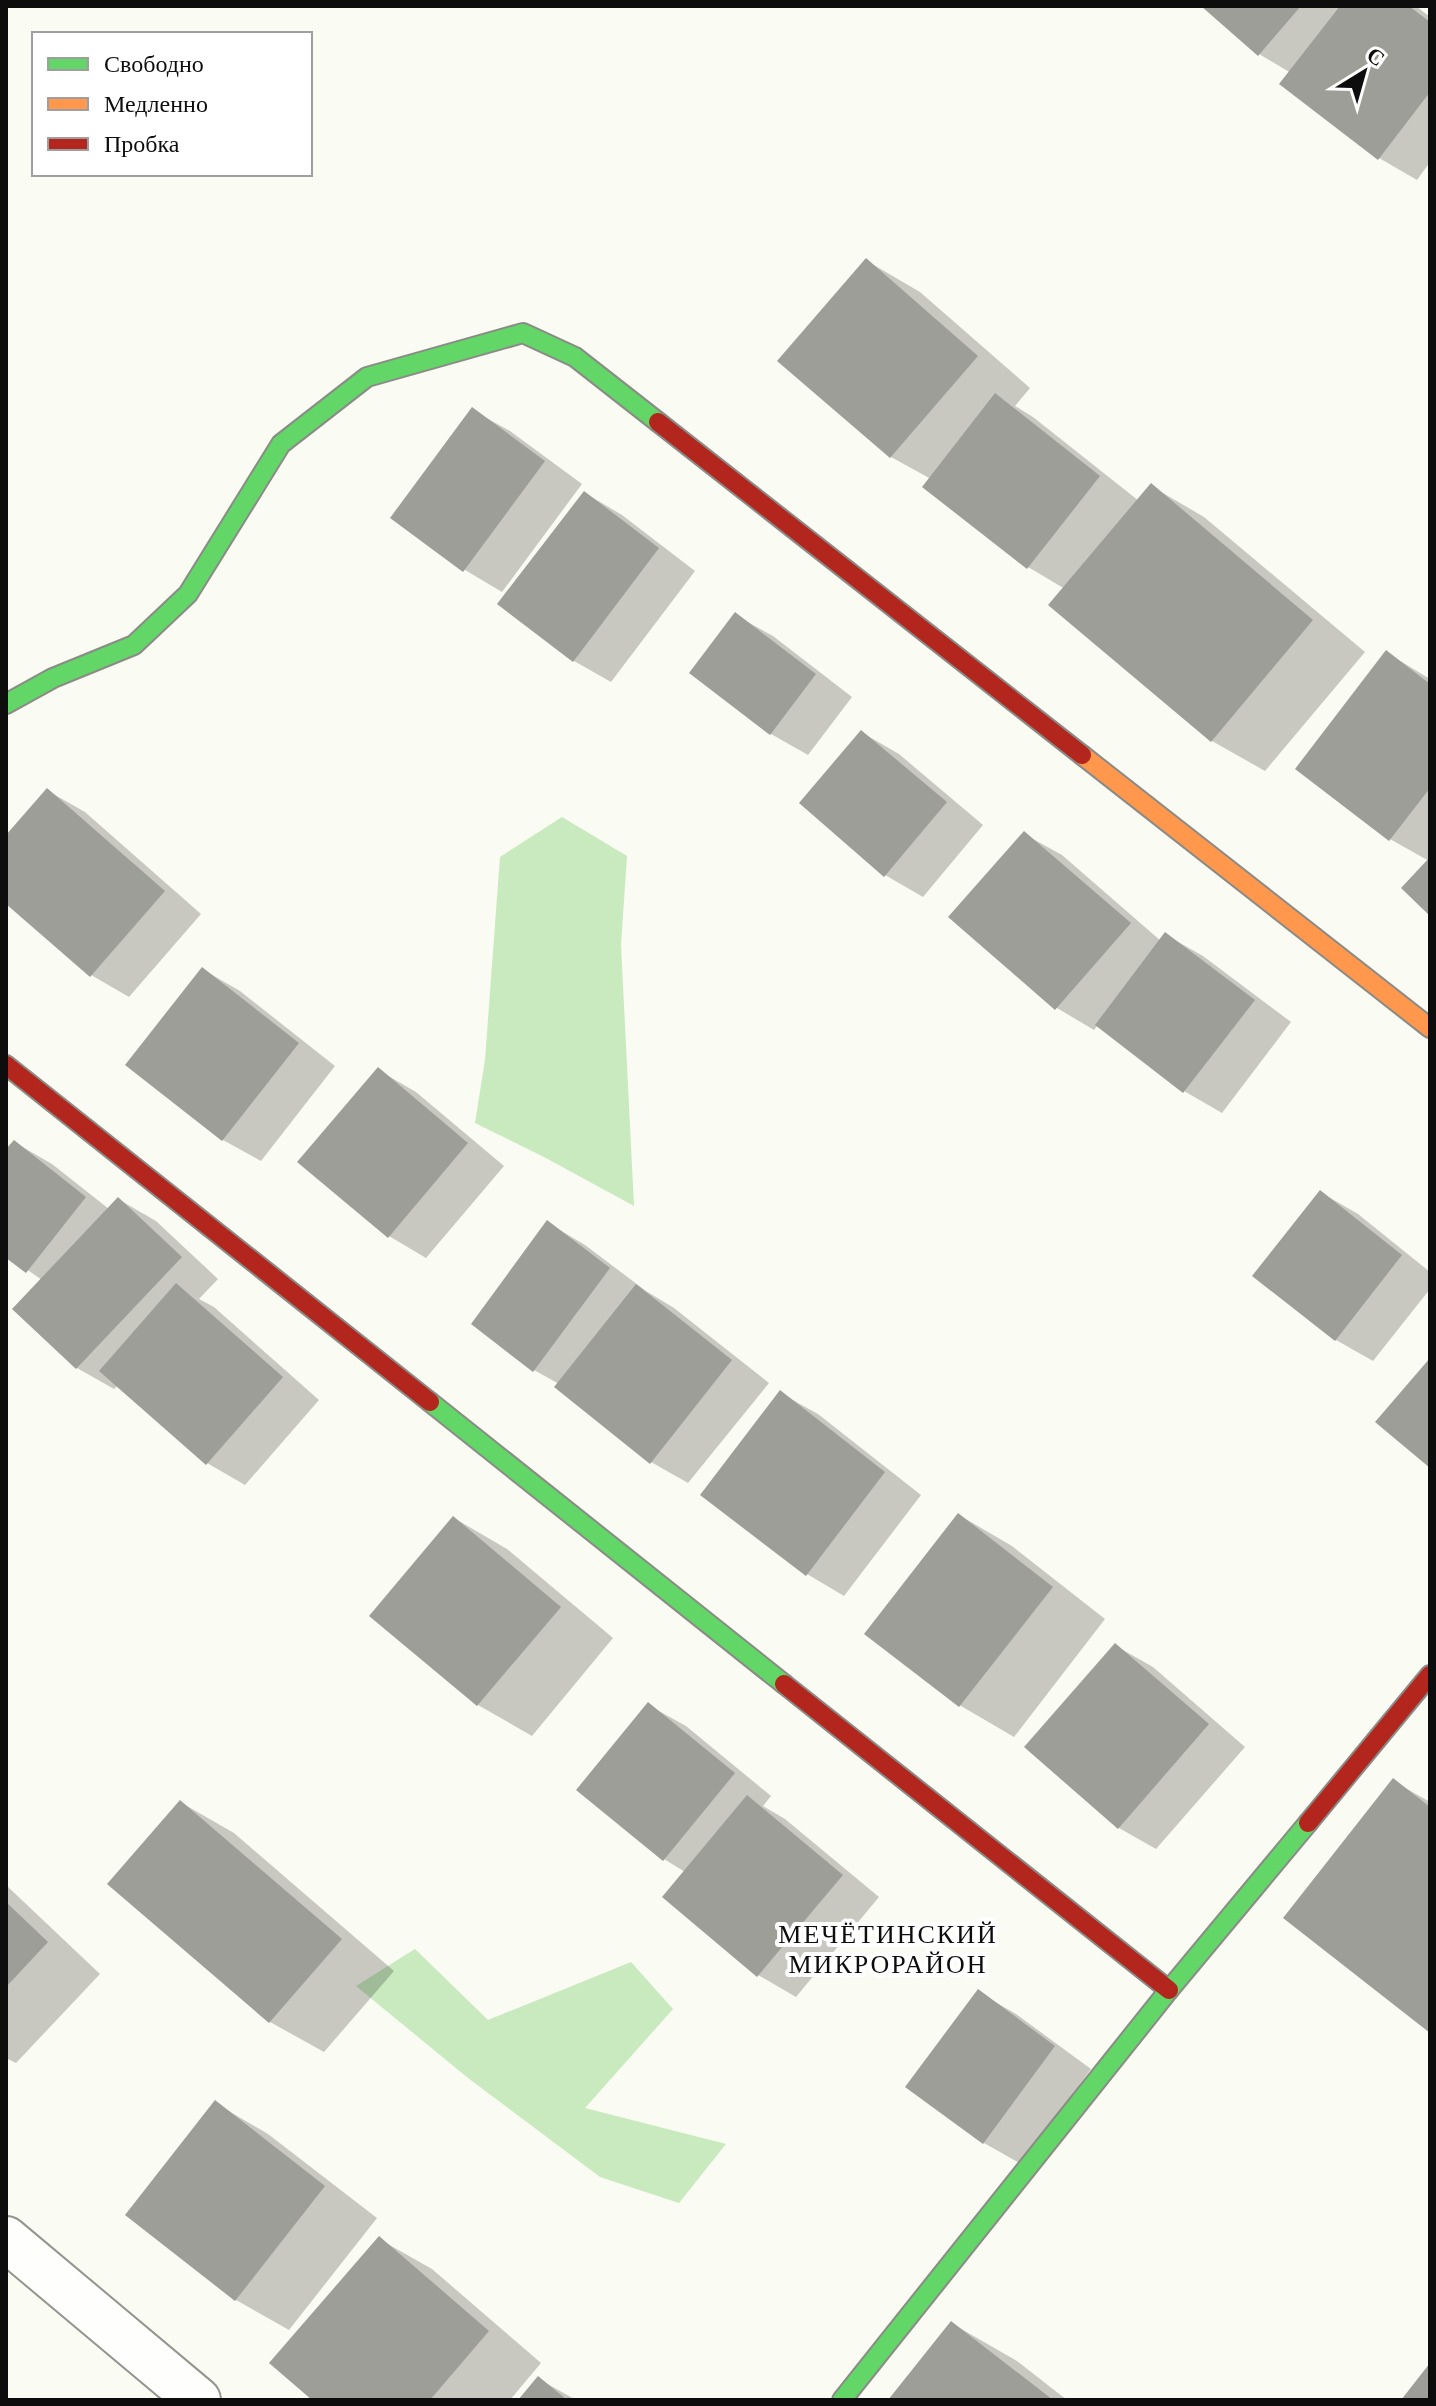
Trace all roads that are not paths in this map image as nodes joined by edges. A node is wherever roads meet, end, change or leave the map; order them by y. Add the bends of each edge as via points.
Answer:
1 (6, 704) edge
2 (1430, 1028) edge
3 (6, 1065) edge
4 (1430, 1675) edge
5 (1169, 1990) junction
6 (6, 2239) edge
7 (198, 2400) edge
8 (842, 2400) edge

1 - 2 street via 134,645 188,594 281,444 367,377 523,333 575,357
3 - 5 street
4 - 5 street
5 - 8 street
6 - 7 street

